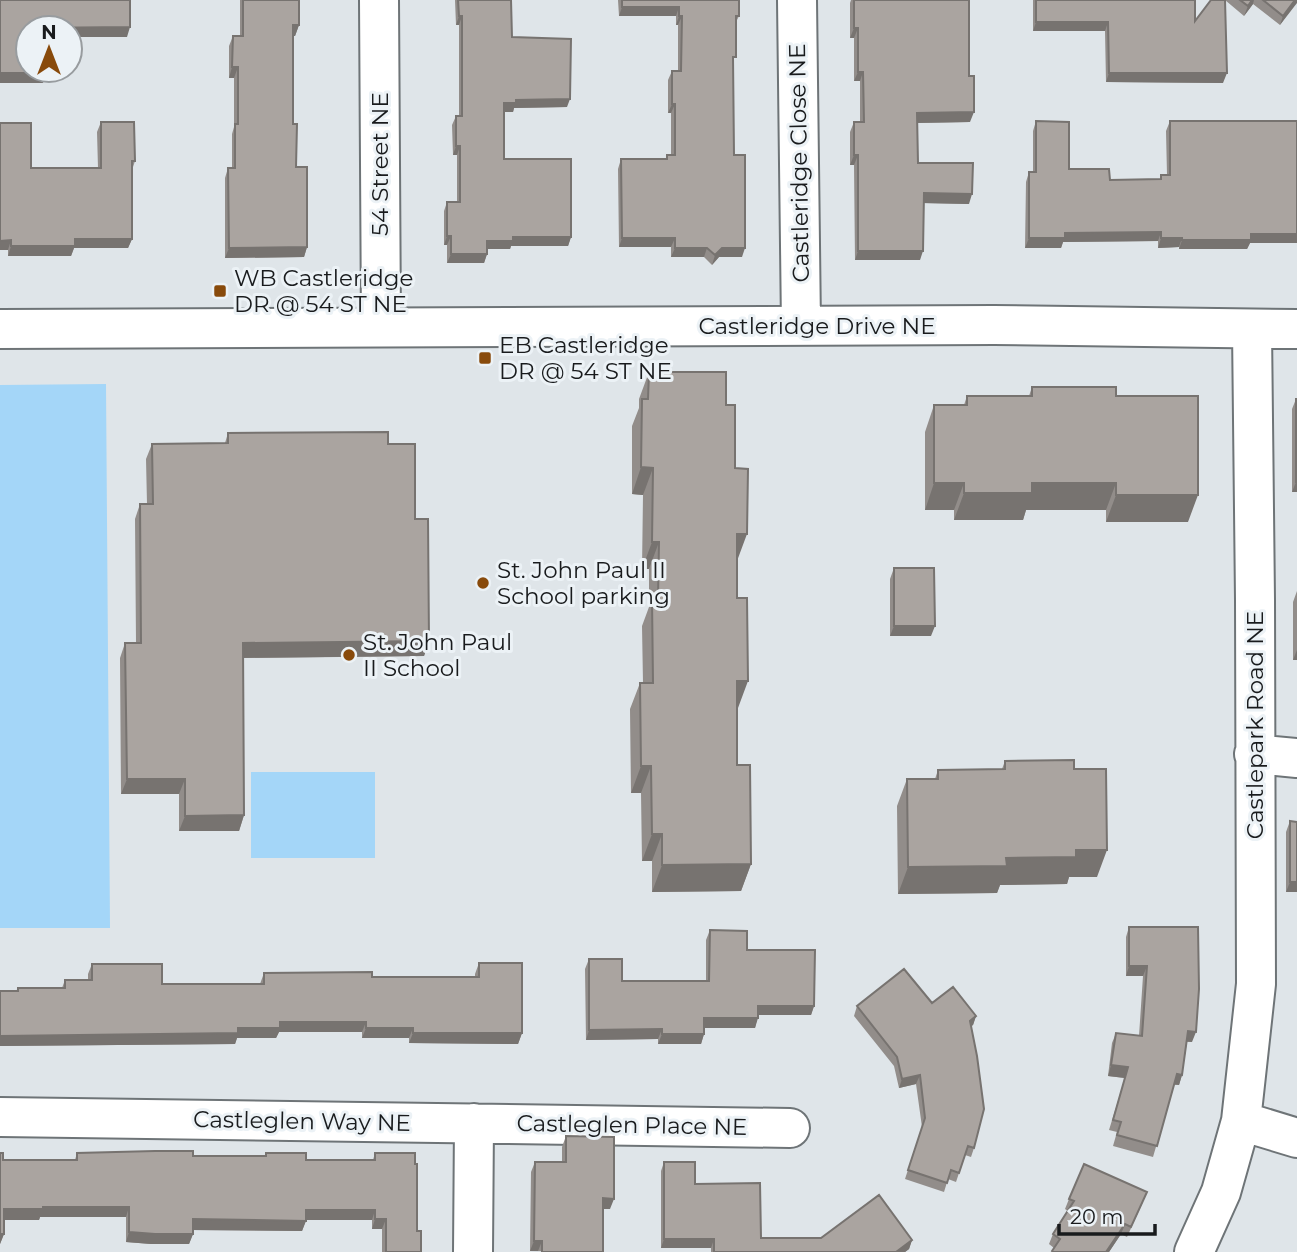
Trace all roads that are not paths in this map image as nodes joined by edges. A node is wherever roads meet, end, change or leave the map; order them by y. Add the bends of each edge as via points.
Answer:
1 (379, 0) edge
2 (797, 0) edge
3 (801, 326) junction
4 (382, 327) junction
5 (1252, 328) junction
6 (0, 329) edge
7 (1297, 329) edge
8 (1254, 754) junction
9 (1297, 758) edge
10 (0, 1116) edge
11 (1241, 1121) junction
12 (474, 1123) junction
13 (790, 1128) dead end
14 (1297, 1138) edge
15 (473, 1252) edge
16 (1194, 1252) edge

1 - 4 street, 54 Street NE
2 - 3 street, Castleridge Close NE
3 - 4 street, Castleridge Drive NE
3 - 5 street, Castleridge Drive NE
4 - 6 street, Castleridge Drive NE
5 - 7 street, Castleridge Drive NE
5 - 8 street, Castlepark Road NE
8 - 9 street
8 - 11 street, Castlepark Road NE via 1256,984
10 - 12 street, Castleglen Way NE
11 - 14 street
11 - 16 street, Castlepark Road NE via 1221,1192
12 - 13 street, Castleglen Place NE
12 - 15 street

